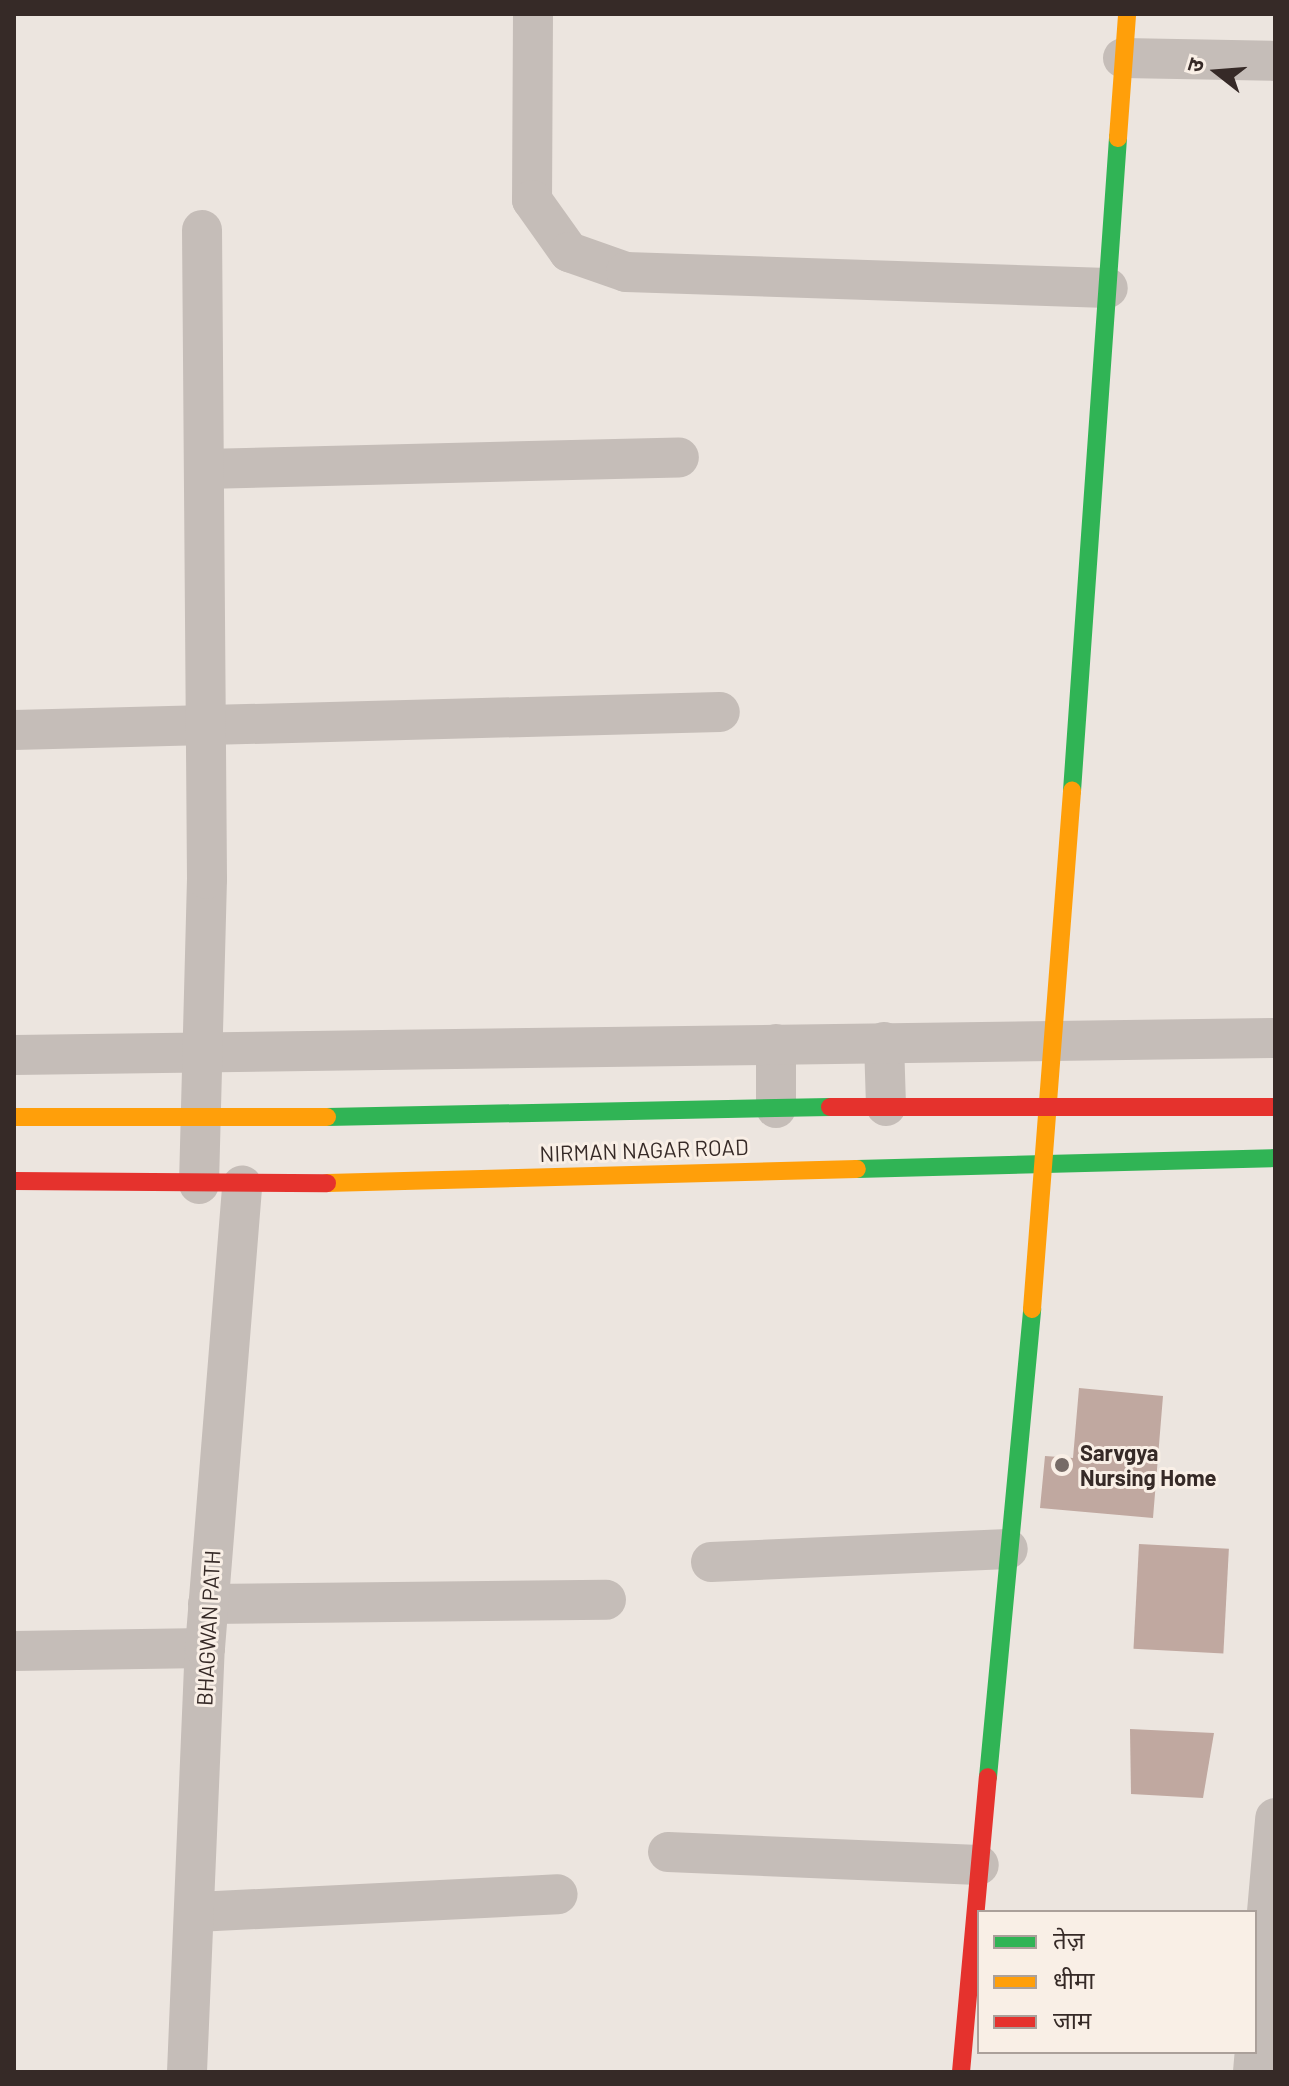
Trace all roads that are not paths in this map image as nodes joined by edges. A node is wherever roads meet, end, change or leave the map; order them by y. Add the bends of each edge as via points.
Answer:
1 (533, 14) edge
2 (1127, 14) edge
3 (1123, 58) junction
4 (1275, 61) edge
5 (202, 230) dead end
6 (1108, 288) junction
7 (679, 457) dead end
8 (204, 469) junction
9 (720, 712) dead end
10 (202, 729) junction
11 (14, 730) edge
12 (1275, 1038) edge
13 (1052, 1040) junction
14 (884, 1042) junction
15 (776, 1044) junction
16 (203, 1052) junction
17 (14, 1055) edge
18 (1049, 1104) junction
19 (886, 1106) junction
20 (1275, 1107) edge
21 (776, 1108) junction
22 (14, 1117) edge
23 (201, 1120) junction
24 (1275, 1158) edge
25 (1045, 1164) junction
26 (14, 1181) edge
27 (199, 1184) junction
28 (242, 1185) junction
29 (1008, 1549) junction
30 (711, 1562) dead end
31 (606, 1600) dead end
32 (208, 1604) junction
33 (205, 1648) junction
34 (14, 1651) edge
35 (1275, 1818) edge
36 (668, 1852) dead end
37 (979, 1865) junction
38 (1274, 1874) edge
39 (558, 1894) dead end
40 (196, 1912) junction
41 (1257, 2034) edge
42 (187, 2072) edge
43 (961, 2072) edge

1 - 6 street via 532,200 569,252 626,272
2 - 3 street
3 - 4 street
3 - 6 street
5 - 8 street
6 - 13 street
7 - 8 street
8 - 10 street
9 - 10 street
10 - 11 street
10 - 16 street
12 - 13 street
13 - 14 street
13 - 18 street
14 - 15 street
14 - 19 street
15 - 16 street
15 - 21 street
16 - 17 street
16 - 23 street
18 - 19 street, NIRMAN NAGAR ROAD
18 - 20 street, NIRMAN NAGAR ROAD
18 - 25 street
19 - 21 street, NIRMAN NAGAR ROAD
21 - 23 street, NIRMAN NAGAR ROAD
22 - 23 street, NIRMAN NAGAR ROAD
23 - 27 street
24 - 25 street, NIRMAN NAGAR ROAD
25 - 28 street, NIRMAN NAGAR ROAD
25 - 29 street
26 - 27 street, NIRMAN NAGAR ROAD
27 - 28 street, NIRMAN NAGAR ROAD
28 - 32 street, BHAGWAN PATH
29 - 30 street
29 - 37 street
31 - 32 street
32 - 33 street, BHAGWAN PATH
33 - 34 street
33 - 40 street, BHAGWAN PATH
35 - 38 street
36 - 37 street
37 - 43 street
38 - 41 street
39 - 40 street
40 - 42 street, BHAGWAN PATH

